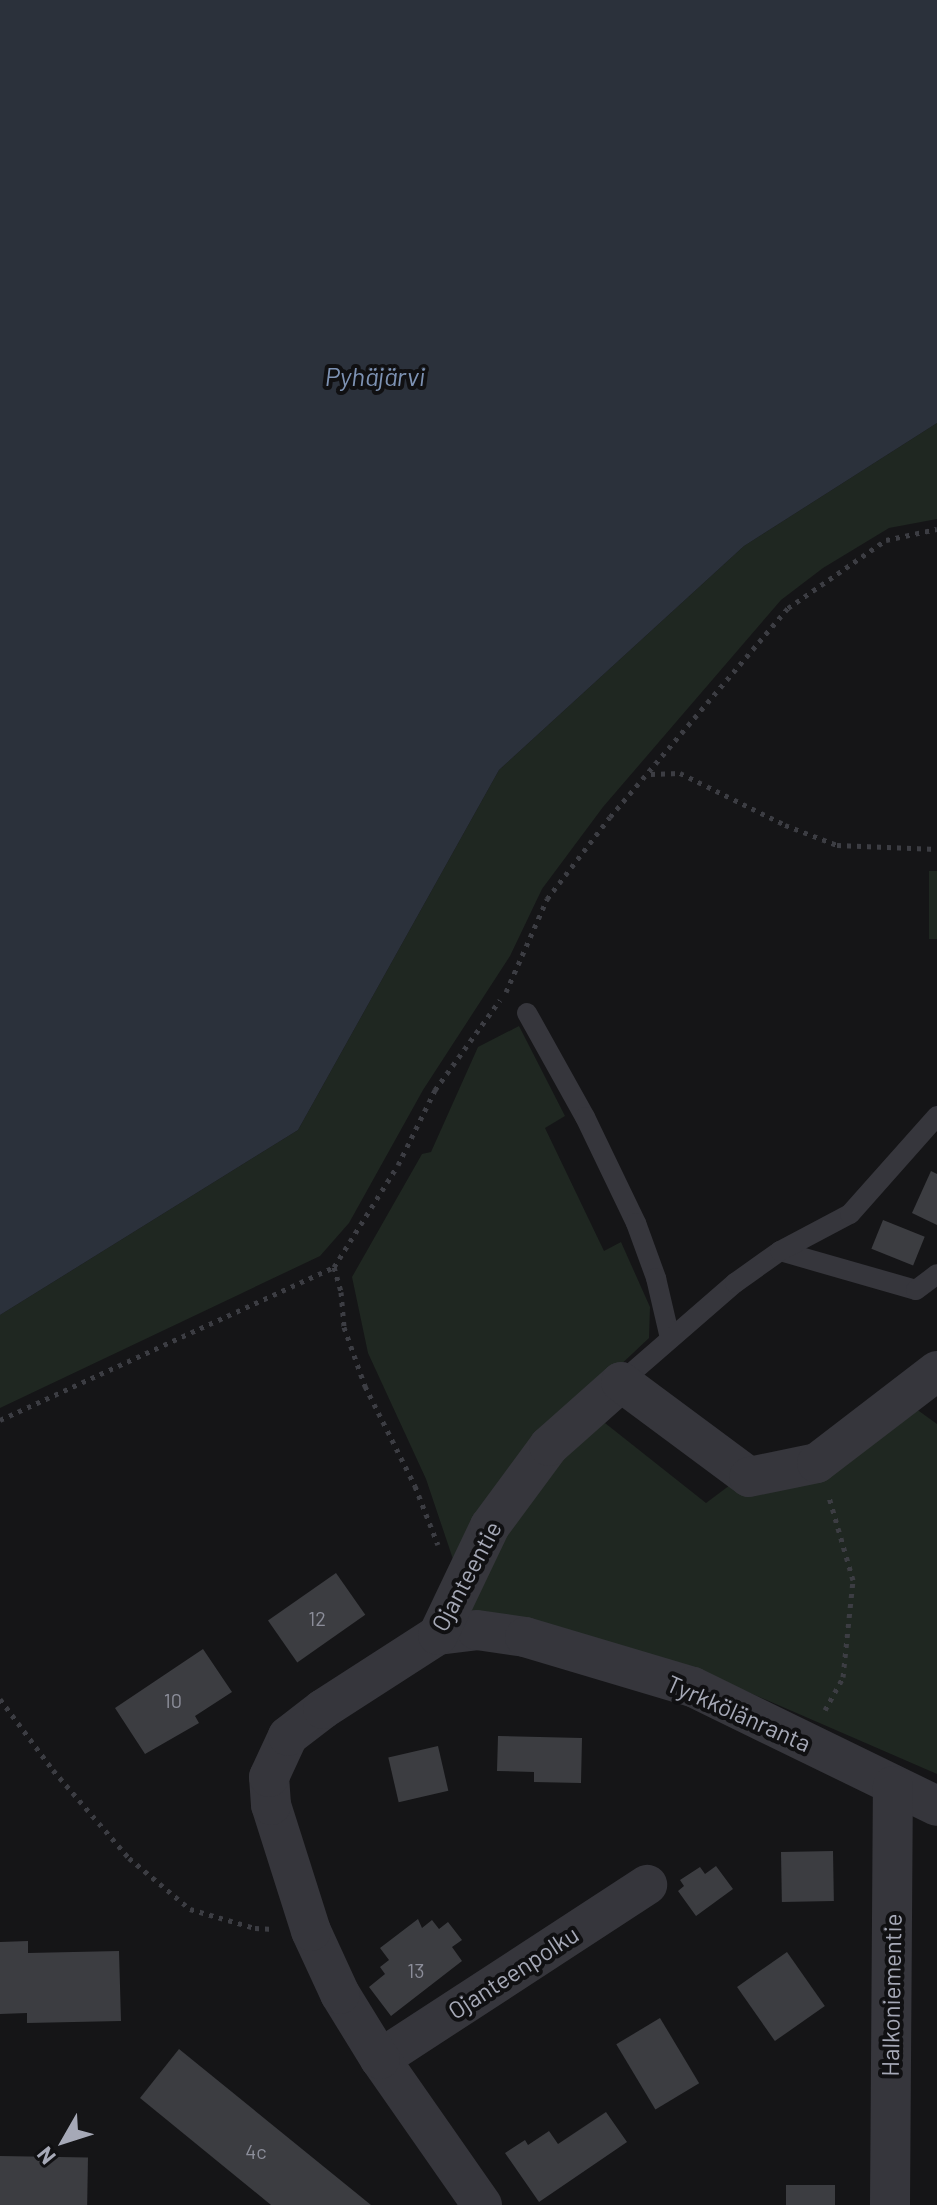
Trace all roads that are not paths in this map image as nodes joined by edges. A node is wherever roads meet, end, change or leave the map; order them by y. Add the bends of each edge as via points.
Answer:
1 (527, 1013) dead end
2 (937, 1116) edge
3 (780, 1251) junction
4 (937, 1274) edge
5 (670, 1338) junction
6 (937, 1371) edge
7 (621, 1382) junction
8 (438, 1635) junction
9 (893, 1786) junction
10 (937, 1806) edge
11 (647, 1885) dead end
12 (380, 2059) junction
13 (482, 2205) edge
14 (890, 2205) edge

1 - 5 lane via 636,1223
2 - 3 lane via 850,1214
3 - 4 lane via 916,1290
3 - 5 lane
5 - 7 lane
6 - 7 street via 817,1463 749,1477
7 - 8 street, Ojanteentie via 549,1446 490,1526
8 - 9 street, Tyrkkölänranta via 477,1630 525,1637 693,1687
8 - 12 street, Ojanteentie via 288,1736 269,1777 271,1805 311,1931 340,1994
9 - 10 street, Tyrkkölänranta
9 - 14 street, Halkoniementie
11 - 12 street, Ojanteenpolku
12 - 13 street, Ojanteentie

